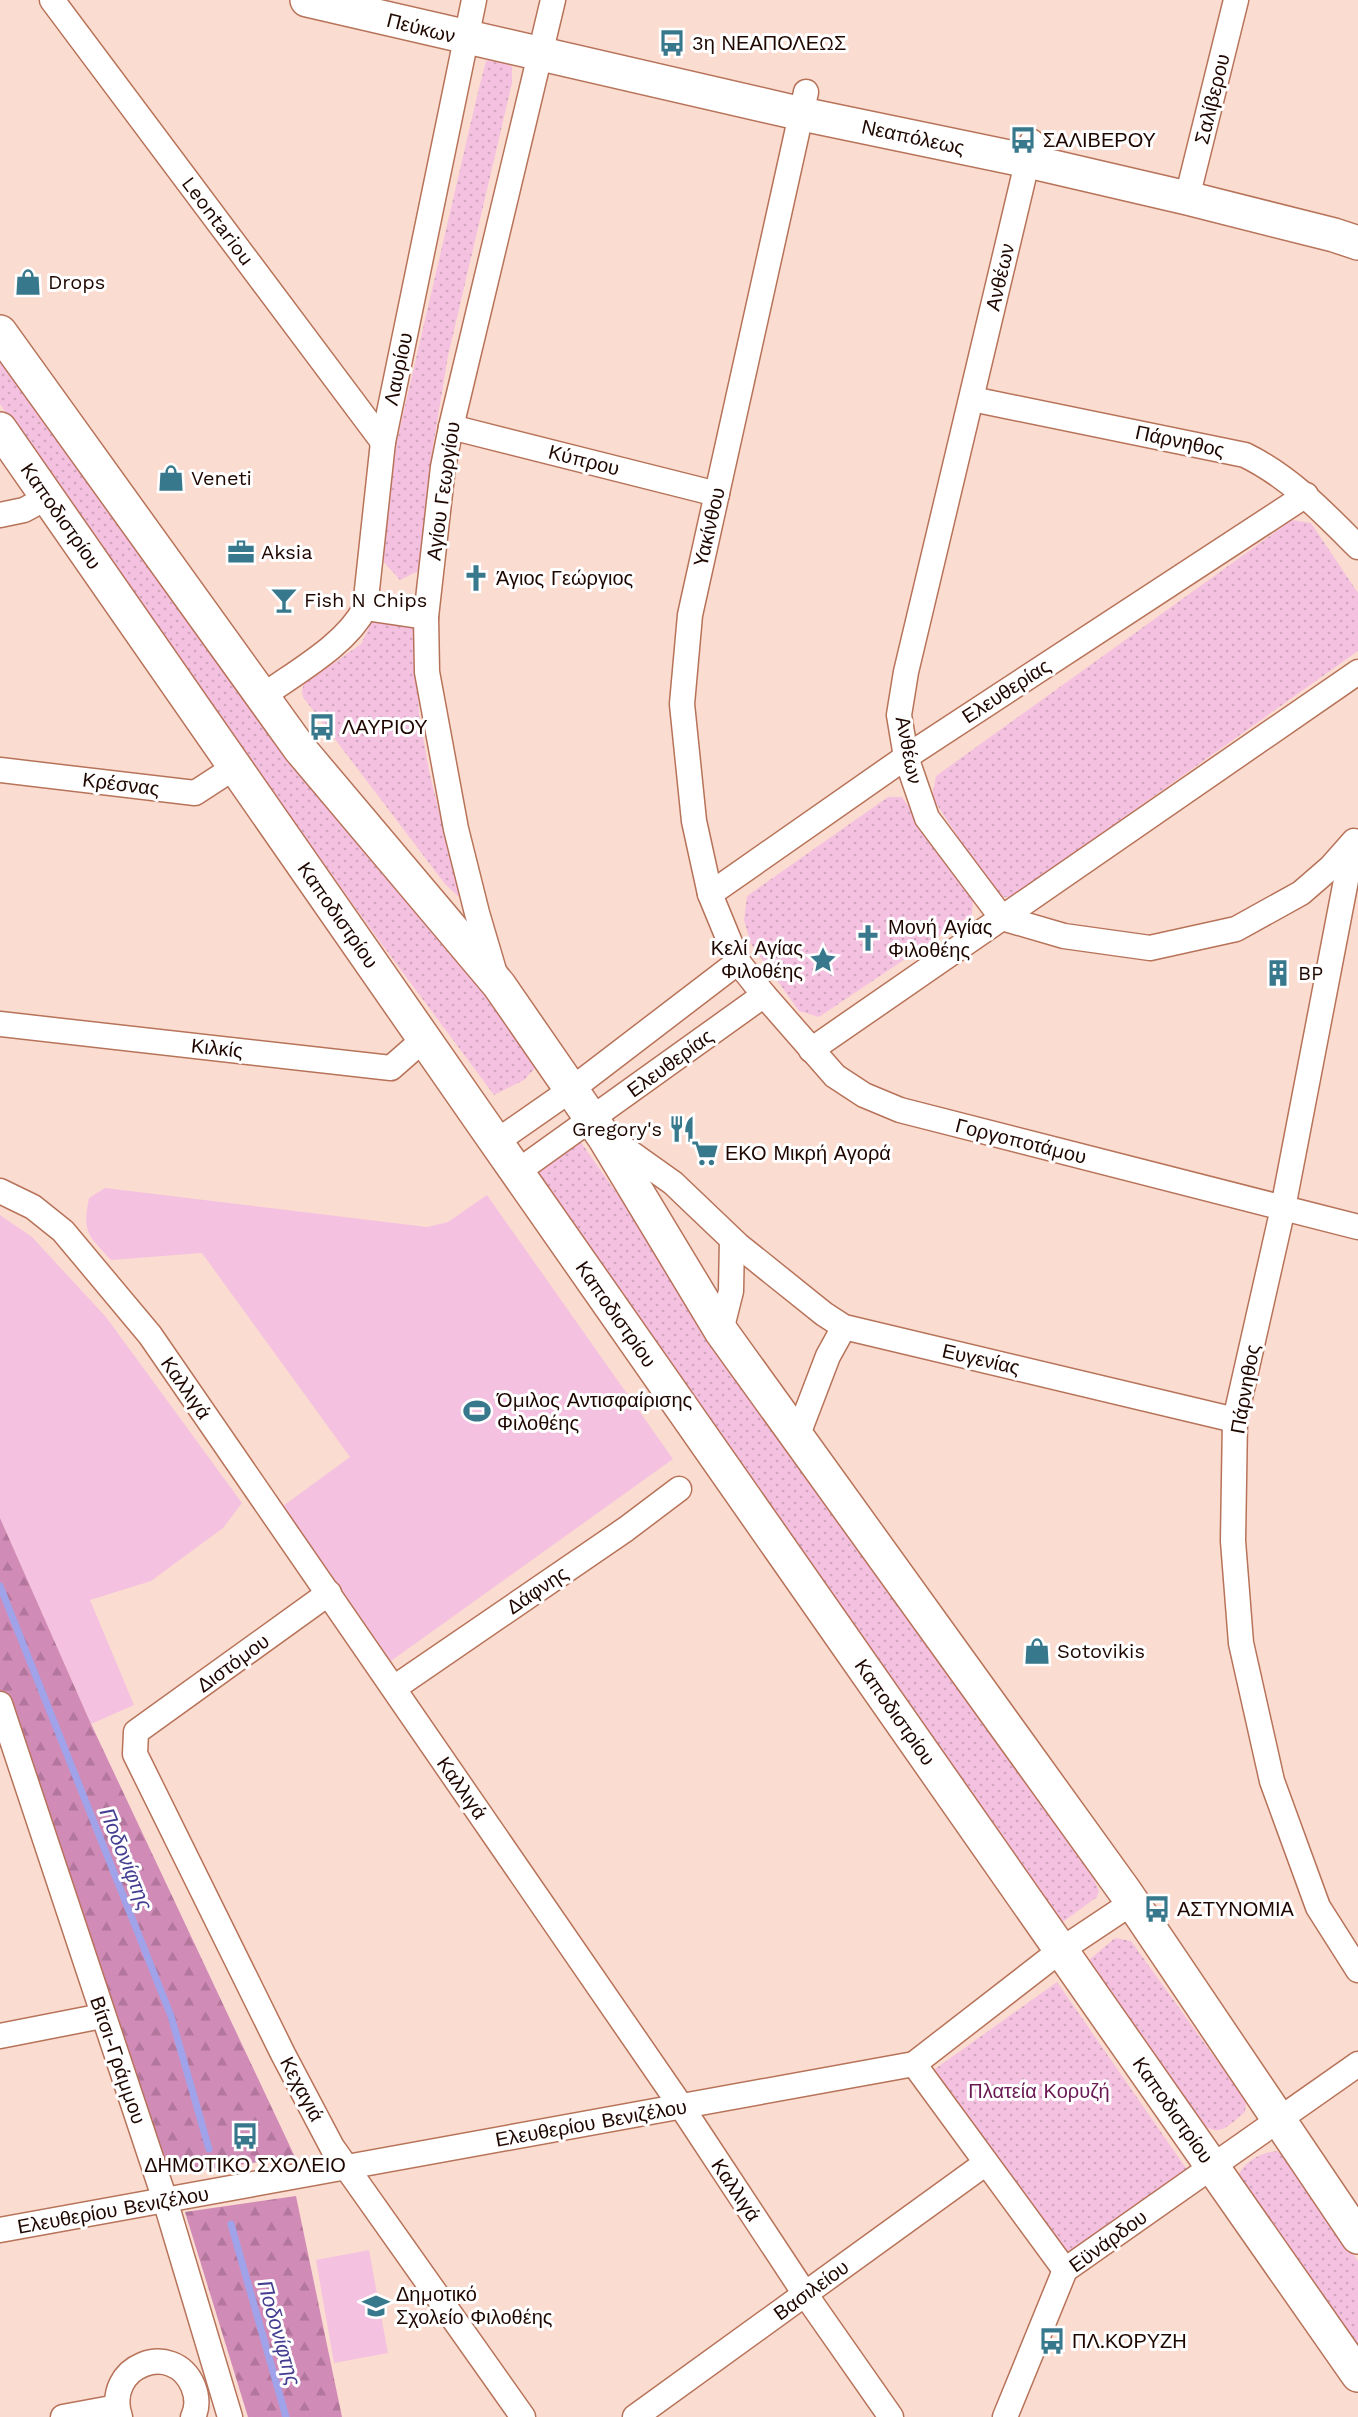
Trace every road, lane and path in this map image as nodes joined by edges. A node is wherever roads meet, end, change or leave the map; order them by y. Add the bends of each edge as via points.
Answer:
1 (52, 0) edge
2 (307, 0) edge
3 (395, 0) edge
4 (553, 0) edge
5 (1236, 0) edge
6 (469, 19) edge
7 (542, 45) junction
8 (804, 103) junction
9 (1030, 152) junction
10 (1189, 188) junction
11 (1358, 221) edge
12 (1358, 243) edge
13 (0, 332) edge
14 (972, 399) junction
15 (451, 427) junction
16 (0, 429) edge
17 (383, 442) junction
18 (717, 494) junction
19 (1306, 495) junction
20 (48, 497) junction
21 (0, 515) edge
22 (1358, 547) edge
23 (365, 608) junction
24 (426, 617) junction
25 (1358, 672) edge
26 (263, 696) junction
27 (906, 756) junction
28 (235, 767) junction
29 (0, 770) edge
30 (1356, 838) edge
31 (710, 894) junction
32 (1002, 918) junction
33 (738, 962) junction
34 (499, 985) junction
35 (764, 995) junction
36 (0, 1024) edge
37 (424, 1039) junction
38 (812, 1050) junction
39 (572, 1089) junction
40 (597, 1128) junction
41 (496, 1142) junction
42 (517, 1173) junction
43 (0, 1191) edge
44 (1283, 1208) junction
45 (1358, 1227) edge
46 (732, 1240) junction
47 (844, 1326) junction
48 (721, 1331) junction
49 (1235, 1420) junction
50 (797, 1437) junction
51 (679, 1489) dead end
52 (329, 1593) junction
53 (393, 1688) junction
54 (0, 1704) edge
55 (136, 1732) joint
56 (1133, 1902) junction
57 (1061, 1950) junction
58 (1358, 1970) edge
59 (102, 2016) junction
60 (0, 2036) edge
61 (914, 2064) junction
62 (1358, 2064) edge
63 (681, 2106) junction
64 (1279, 2120) junction
65 (986, 2163) junction
66 (1212, 2166) junction
67 (347, 2167) junction
68 (165, 2200) junction
69 (0, 2230) edge
70 (1358, 2237) edge
71 (1065, 2270) junction
72 (805, 2294) junction
73 (1358, 2375) edge
74 (219, 2380) junction
75 (194, 2388) junction
76 (118, 2412) edge
77 (63, 2417) edge
78 (193, 2417) edge
79 (230, 2417) edge
80 (523, 2417) edge
81 (635, 2417) edge
82 (891, 2417) edge
83 (1005, 2417) edge

1 - 17 street, Leontariou
2 - 6 main road, Πεύκων
3 - 6 main road, Πεύκων
4 - 7 street, Αγίου Γεωργίου
5 - 10 street, Σαλίβερου
6 - 7 main road, Νεαπόλεως
6 - 17 street, Λαυρίου
7 - 8 main road, Νεαπόλεως
7 - 15 street, Αγίου Γεωργίου
8 - 9 main road, Νεαπόλεως
8 - 18 street, Υακίνθου
9 - 10 main road, Νεαπόλεως
9 - 14 street, Ανθέων
10 - 11 main road, Νεαπόλεως
10 - 12 main road, Νεαπόλεως
13 - 26 main road
14 - 19 street, Πάρνηθος via 1245,455
14 - 27 street, Ανθέων via 906,672 899,715
15 - 18 street, Κύπρου
15 - 24 street, Αγίου Γεωργίου
16 - 20 main road, Καποδιστρίου
17 - 23 street, Λαυρίου
18 - 31 street, Υακίνθου via 690,615 682,704 694,821
19 - 22 street, Πάρνηθος
19 - 27 street, Ελευθερίας
20 - 21 street via 24,510
20 - 28 main road, Καποδιστρίου
23 - 24 street
23 - 26 street via 339,640
24 - 34 street, Αγίου Γεωργίου via 428,672 456,829
25 - 32 street
26 - 34 main road via 300,749
27 - 31 street, Ελευθερίας
27 - 32 street, Ανθέων via 927,818
28 - 29 street, Κρέσνας via 195,793
28 - 37 main road, Καποδιστρίου
30 - 32 street via 1331,867 1301,892 1236,929 1150,948 1064,936
30 - 44 street, Πάρνηθος
31 - 33 street, Υακίνθου
32 - 38 street
33 - 35 street, Γοργοποτάμου
33 - 39 street, Ελευθερίας
34 - 39 main road
35 - 38 street, Γοργοποτάμου
35 - 40 street, Ελευθερίας
36 - 37 street, Κιλκίς via 391,1068
37 - 41 main road, Καποδιστρίου
38 - 44 street, Γοργοποτάμου via 835,1076 864,1095 900,1110
39 - 40 main road
39 - 41 street, Ελευθερίας
40 - 42 street, Ελευθερίας
40 - 46 street, Ευγενίας via 673,1183
40 - 48 main road
41 - 42 main road, Καποδιστρίου
42 - 57 main road, Καποδιστρίου
43 - 52 street, Καλλιγά via 33,1207 63,1231 142,1326
44 - 45 street, Γοργοποτάμου
44 - 49 street, Πάρνηθος
46 - 47 street, Ευγενίας
46 - 48 street via 731,1291
47 - 49 street, Ευγενίας
47 - 50 street via 828,1356
48 - 50 main road
49 - 58 street, Πάρνηθος via 1233,1541 1241,1643 1272,1781 1318,1908
50 - 56 main road
51 - 53 street, Δάφνης
52 - 53 street, Καλλιγά
52 - 55 street, Διστόμου
53 - 63 street, Καλλιγά
54 - 59 street, Βίτσι-Γράμμου
55 - 67 street, Κεχαγιά via 135,1754 283,2054 332,2147
56 - 57 street, Ελευθερίου Βενιζέλου
56 - 64 main road
57 - 61 street, Ελευθερίου Βενιζέλου
57 - 66 main road, Καποδιστρίου
59 - 60 street
59 - 68 street, Βίτσι-Γράμμου
61 - 63 street, Ελευθερίου Βενιζέλου
61 - 65 street
62 - 64 street, Εϋνάρδου
63 - 67 street, Ελευθερίου Βενιζέλου
63 - 72 street, Καλλιγά
64 - 66 street, Εϋνάρδου
64 - 70 main road
65 - 71 street
65 - 72 street, Βασιλείου
66 - 71 street, Εϋνάρδου
66 - 73 main road, Καποδιστρίου
67 - 68 street, Ελευθερίου Βενιζέλου
67 - 80 street, Κεχαγιά
68 - 69 street, Ελευθερίου Βενιζέλου
68 - 74 street, Βίτσι-Γράμμου
71 - 83 street, Εϋνάρδου
72 - 81 street, Βασιλείου
72 - 82 street, Καλλιγά
74 - 75 street
74 - 79 street, Βίτσι-Γράμμου
75 - 76 street via 178,2368 160,2362 140,2365 121,2382
75 - 78 street via 197,2401
76 - 77 street

